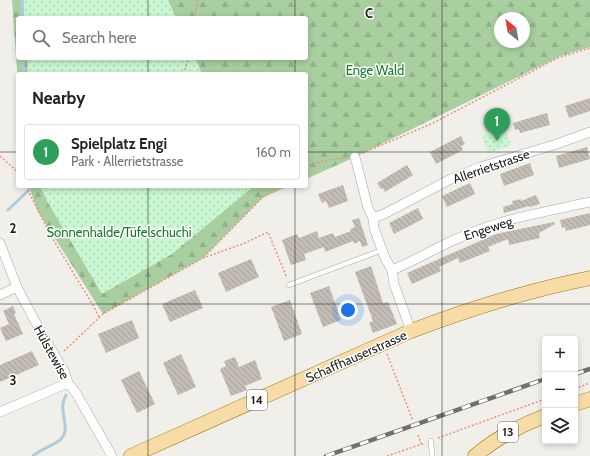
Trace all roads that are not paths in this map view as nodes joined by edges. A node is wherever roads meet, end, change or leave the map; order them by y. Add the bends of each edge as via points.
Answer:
1 (590, 132) edge
2 (355, 157) road end
3 (590, 202) edge
4 (373, 218) junction
5 (0, 243) edge
6 (382, 250) junction
7 (392, 270) junction
8 (590, 278) edge
9 (289, 285) road end
10 (17, 287) junction
11 (0, 295) edge
12 (411, 331) junction
13 (68, 383) junction
14 (590, 398) edge
15 (578, 403) edge
16 (0, 412) edge
17 (542, 417) edge
18 (431, 441) road end
19 (112, 456) edge
20 (131, 456) edge
21 (432, 456) edge
22 (475, 456) edge

1 - 4 street, Allerrietstrasse via 480,167
2 - 4 street
3 - 7 street, Engeweg via 496,224 467,234
4 - 6 street
5 - 10 street, Hülstewise
6 - 7 street
6 - 9 lane
7 - 12 street via 394,284
8 - 12 main road, Schaffhauserstrasse / 14 via 496,302
10 - 11 street
10 - 13 street, Hülstewise via 64,371
12 - 20 main road, Schaffhauserstrasse / 14
13 - 16 street
13 - 19 street, Hülstewise
14 - 15 main road
17 - 22 main road, 13 via 499,437
18 - 21 lane

